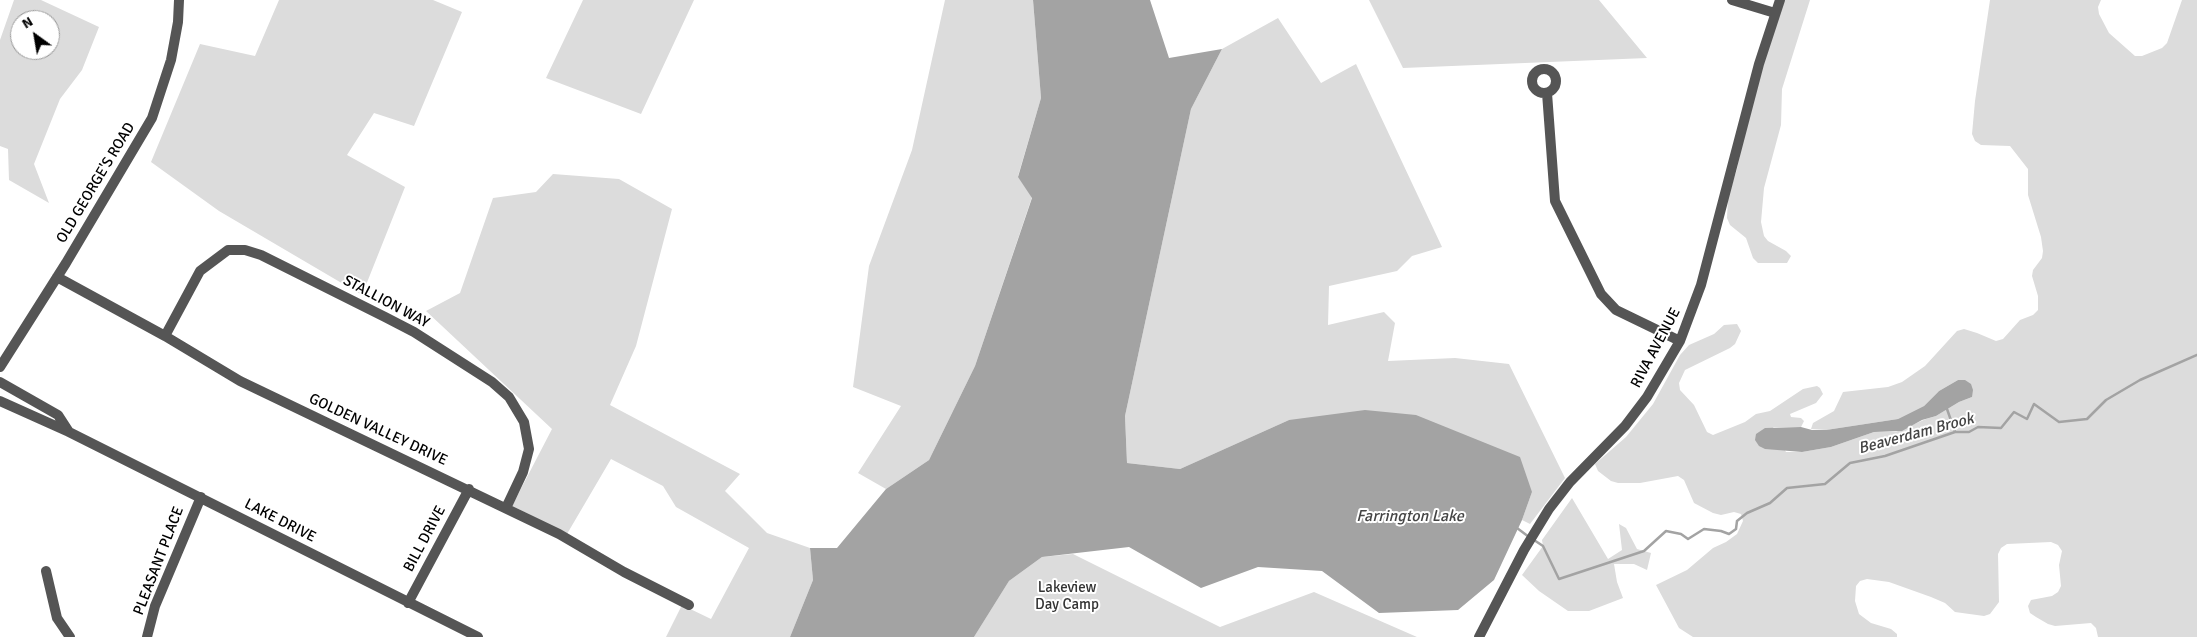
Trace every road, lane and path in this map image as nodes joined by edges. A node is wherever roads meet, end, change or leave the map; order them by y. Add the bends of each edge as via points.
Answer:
1 (179, 0) edge
2 (1732, 0) edge
3 (1780, 0) edge
4 (1775, 13) junction
5 (1547, 93) dead end
6 (57, 277) junction
7 (165, 336) junction
8 (1680, 341) junction
9 (0, 367) edge
10 (0, 382) edge
11 (0, 401) edge
12 (69, 432) junction
13 (468, 489) junction
14 (200, 497) junction
15 (506, 508) junction
16 (46, 571) dead end
17 (408, 603) junction
18 (689, 605) dead end
19 (70, 637) edge
20 (147, 637) edge
21 (478, 637) edge
22 (1479, 637) edge

1 - 6 street, OLD GEORGE'S ROAD via 171,60 152,118
2 - 4 street
3 - 4 street, RIVA AVENUE
4 - 8 street, RIVA AVENUE via 1701,285
5 - 8 street via 1555,201 1601,294 1616,310
6 - 7 street, GOLDEN VALLEY DRIVE
6 - 9 street, OLD GEORGE'S ROAD
7 - 13 street, GOLDEN VALLEY DRIVE via 240,381
7 - 15 street, STALLION WAY via 200,271 228,250 261,254 376,312 414,332 492,382 509,397 524,422 529,449 523,472
8 - 22 street, RIVA AVENUE via 1647,397 1625,426 1570,482 1549,509
10 - 12 street, LAKE DRIVE via 58,415
11 - 12 street, LAKE DRIVE
12 - 14 street, LAKE DRIVE
13 - 15 street, GOLDEN VALLEY DRIVE
13 - 17 street, BILL DRIVE
14 - 17 street, LAKE DRIVE
14 - 20 street, PLEASANT PLACE via 155,606
15 - 18 street, GOLDEN VALLEY DRIVE
16 - 19 street via 57,618
17 - 21 street, LAKE DRIVE

